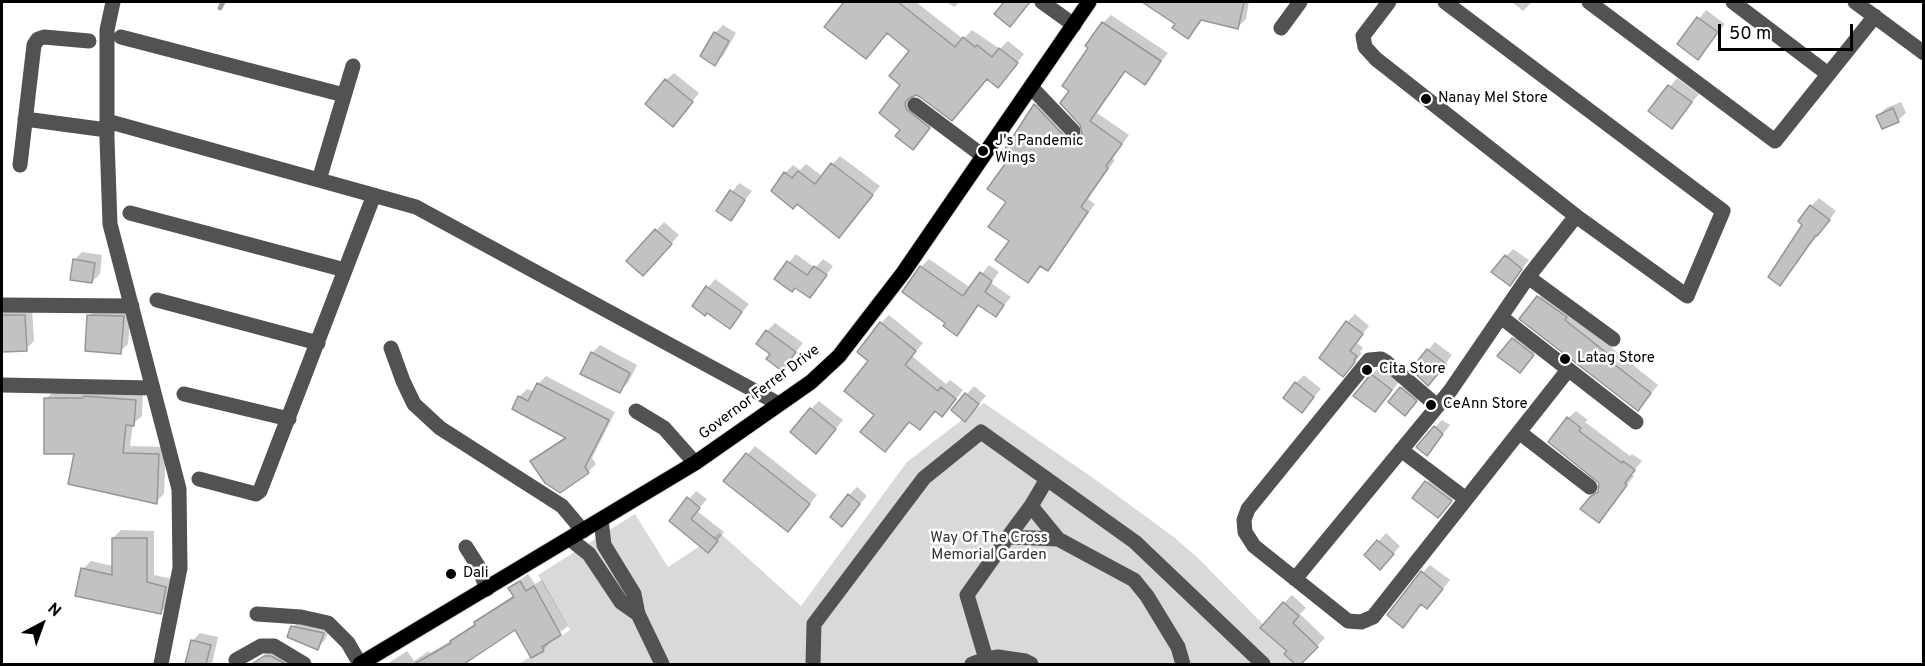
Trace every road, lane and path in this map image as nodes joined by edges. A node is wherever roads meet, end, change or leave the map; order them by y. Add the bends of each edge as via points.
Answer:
1 (113, 2) edge
2 (1042, 2) edge
3 (1089, 2) edge
4 (1300, 2) edge
5 (1389, 2) edge
6 (1445, 2) edge
7 (1590, 2) edge
8 (1733, 2) edge
9 (1855, 2) edge
10 (1875, 16) junction
11 (1074, 25) junction
12 (1281, 28) dead end
13 (121, 37) dead end
14 (89, 41) dead end
15 (1923, 53) edge
16 (353, 66) dead end
17 (1828, 74) junction
18 (1031, 87) junction
19 (344, 95) junction
20 (915, 105) dead end
21 (25, 119) junction
22 (107, 125) junction
23 (1073, 131) dead end
24 (983, 156) junction
25 (20, 165) dead end
26 (319, 180) junction
27 (374, 195) junction
28 (130, 213) dead end
29 (1576, 216) junction
30 (345, 270) junction
31 (1528, 277) junction
32 (157, 300) dead end
33 (2, 305) edge
34 (132, 306) junction
35 (1501, 317) junction
36 (1613, 339) dead end
37 (318, 343) junction
38 (391, 348) dead end
39 (1568, 370) junction
40 (2, 385) edge
41 (153, 388) junction
42 (184, 394) dead end
43 (779, 404) junction
44 (1437, 406) junction
45 (636, 411) dead end
46 (289, 419) junction
47 (1636, 422) dead end
48 (1519, 432) junction
49 (1401, 450) junction
50 (695, 463) junction
51 (199, 479) dead end
52 (1047, 479) junction
53 (1590, 487) dead end
54 (1466, 499) junction
55 (1031, 506) junction
56 (601, 520) junction
57 (577, 535) junction
58 (1008, 537) junction
59 (1058, 539) junction
60 (466, 548) dead end
61 (1295, 579) junction
62 (487, 590) junction
63 (257, 614) dead end
64 (638, 614) junction
65 (236, 660) dead end
66 (979, 662) edge
67 (161, 664) edge
68 (303, 664) edge
69 (360, 664) edge
70 (662, 664) edge
71 (813, 664) edge
72 (1031, 664) edge
73 (1183, 664) edge
74 (1263, 664) edge

1 - 22 street via 107,30
2 - 11 street
3 - 11 main road, Governor Ferrer Drive
4 - 12 street
5 - 29 street via 1363,36 1365,47
6 - 29 street via 1723,212 1687,296
7 - 17 street via 1775,141
8 - 17 street
9 - 10 street
10 - 15 street
10 - 17 street
11 - 18 main road, Governor Ferrer Drive
13 - 19 street
14 - 21 street via 38,39
16 - 19 street
18 - 23 street
18 - 24 main road, Governor Ferrer Drive
19 - 26 street
20 - 24 street
21 - 22 street
21 - 25 street
22 - 26 street
22 - 34 street via 110,224
24 - 43 main road, Governor Ferrer Drive via 903,273 839,356
26 - 27 street
27 - 30 street
27 - 43 street via 416,207
28 - 30 street
29 - 31 street
30 - 37 street
31 - 35 street
31 - 36 street
32 - 37 street
33 - 34 street
34 - 41 street
35 - 39 street
35 - 44 street
37 - 46 street
38 - 57 street via 414,404 440,428 561,506
39 - 47 street
39 - 48 street
40 - 41 street
41 - 67 street via 179,489 180,568
42 - 46 street
43 - 50 main road, Governor Ferrer Drive
44 - 49 street
44 - 61 street via 1381,359 1373,358 1366,364 1248,509 1244,520 1245,532 1254,546
45 - 50 street via 664,428
46 - 51 street via 264,485 256,494
48 - 53 street
48 - 54 street
49 - 54 street
49 - 61 street
50 - 56 main road, Governor Ferrer Drive
52 - 55 street
52 - 71 street via 981,432 924,478 814,624
52 - 74 street via 1135,542
54 - 61 street via 1373,617 1361,622 1348,621
55 - 58 street
55 - 59 street
56 - 57 main road, Governor Ferrer Drive
56 - 64 street via 604,545 634,594
57 - 62 main road, Governor Ferrer Drive
57 - 64 street via 621,602
58 - 59 street
58 - 66 street via 967,595
59 - 73 street via 1134,580 1178,647
60 - 62 street
62 - 69 main road, Governor Ferrer Drive
63 - 69 street via 301,616 328,623 348,643
64 - 70 street
65 - 68 street via 261,646 274,646
66 - 72 street via 998,657

